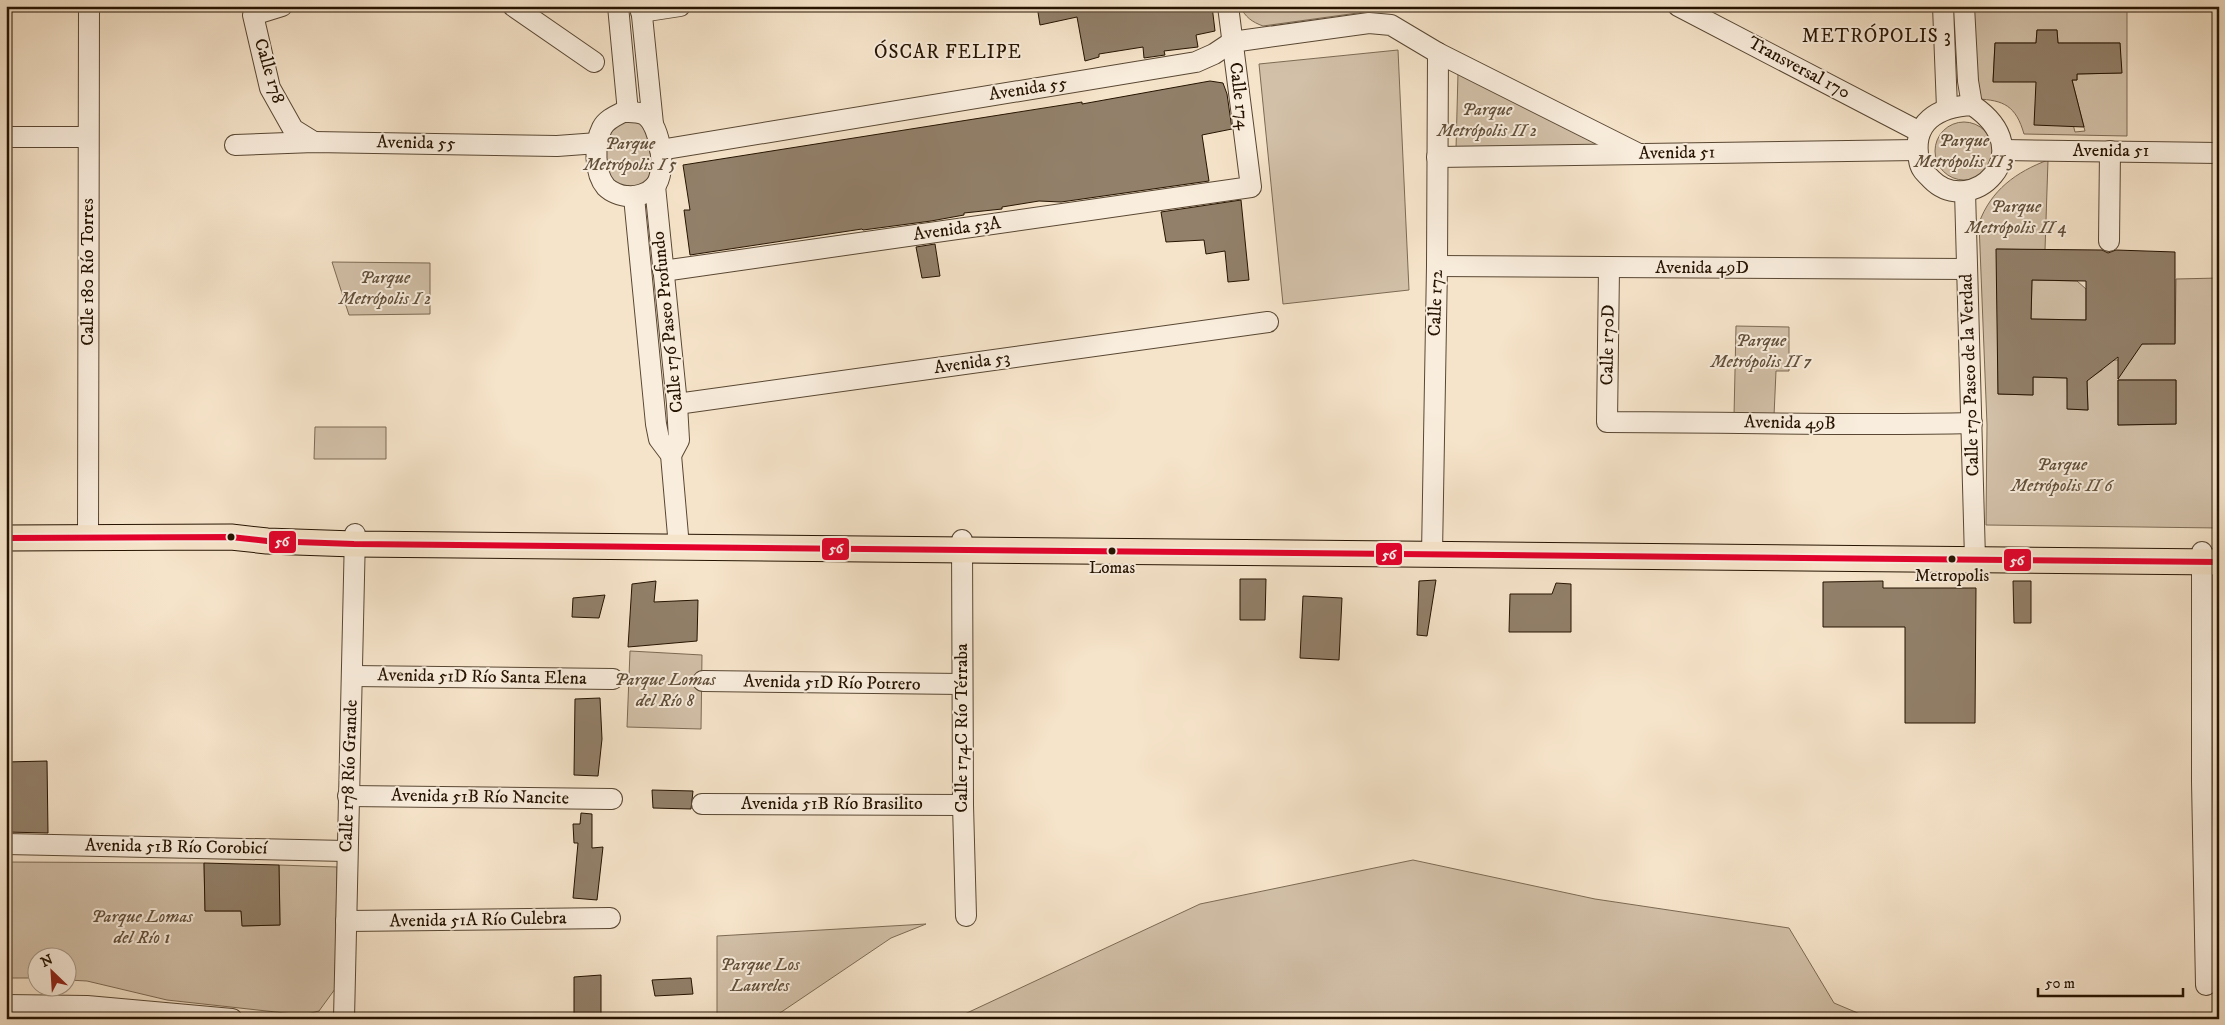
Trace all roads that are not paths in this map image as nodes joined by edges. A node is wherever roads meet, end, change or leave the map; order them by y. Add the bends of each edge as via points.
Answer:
1 (89, 6) edge
2 (282, 6) edge
3 (513, 6) edge
4 (618, 6) edge
5 (680, 6) edge
6 (1228, 6) edge
7 (1678, 6) edge
8 (1943, 6) edge
9 (1964, 6) edge
10 (641, 9) edge
11 (1232, 42) junction
12 (1438, 53) junction
13 (594, 62) dead end
14 (1972, 105) junction
15 (1947, 108) junction
16 (628, 112) junction
17 (653, 124) junction
18 (88, 137) junction
19 (6, 138) edge
20 (1918, 141) junction
21 (314, 142) junction
22 (598, 143) junction
23 (235, 145) dead end
24 (660, 150) junction
25 (2003, 150) junction
26 (2110, 151) junction
27 (2219, 153) edge
28 (1639, 154) junction
29 (1437, 157) junction
30 (655, 186) junction
31 (1251, 187) joint
32 (1965, 192) junction
33 (634, 197) junction
34 (2109, 241) dead end
35 (1437, 266) junction
36 (1609, 268) junction
37 (1966, 269) junction
38 (663, 271) junction
39 (1268, 322) dead end
40 (677, 404) junction
41 (1607, 422) joint
42 (1972, 423) junction
43 (671, 455) junction
44 (88, 537) junction
45 (6, 538) edge
46 (355, 539) junction
47 (678, 542) junction
48 (962, 545) junction
49 (1432, 549) junction
50 (1975, 554) junction
51 (2210, 557) edge
52 (352, 676) junction
53 (613, 679) dead end
54 (702, 681) dead end
55 (962, 684) junction
56 (348, 796) junction
57 (612, 799) dead end
58 (702, 804) dead end
59 (962, 805) junction
60 (6, 844) edge
61 (346, 851) junction
62 (966, 916) dead end
63 (610, 918) dead end
64 (346, 921) junction
65 (2206, 985) dead end
66 (6, 1005) edge
67 (232, 1019) edge
68 (344, 1019) edge

1 - 18 street, Calle 180 Río Torres
2 - 21 street, Calle 178 via 253,15 270,88 293,129
3 - 13 street
4 - 16 street
5 - 10 street
6 - 11 street, Calle 174
7 - 20 street, Transversal 170
8 - 15 street
9 - 14 street
10 - 17 street
11 - 12 street, Avenida 55 via 1369,23 1391,25
11 - 24 street, Avenida 55 via 1196,62
11 - 31 street, Calle 174
12 - 28 street
12 - 29 street, Calle 172
14 - 15 street
14 - 25 street via 1996,126
15 - 20 street via 1932,116
16 - 17 street via 639,112
16 - 22 street via 610,119 602,128
17 - 24 street
18 - 19 street
18 - 44 street, Calle 180 Río Torres
20 - 28 street, Avenida 51
20 - 32 street via 1923,171 1937,185
21 - 22 street, Avenida 55 via 557,146
21 - 23 street, Avenida 55
22 - 33 street via 598,171 607,187 622,196
24 - 30 street via 660,175
25 - 26 street, Avenida 51
25 - 32 street via 1994,174 1979,187
26 - 27 street, Avenida 51
26 - 34 street
28 - 29 street, Avenida 51
29 - 35 street, Calle 172
30 - 33 street
30 - 38 street, Calle 176 Paseo Profundo
31 - 38 street, Avenida 53A
32 - 37 street, Calle 170 Paseo de la Verdad
33 - 43 street, Calle 176 Paseo Profundo via 656,424 659,439
35 - 36 street, Avenida 49D
35 - 49 street, Calle 172
36 - 37 street, Avenida 49D
36 - 41 street, Calle 170D
37 - 42 street, Calle 170 Paseo de la Verdad
38 - 40 street, Calle 176 Paseo Profundo
39 - 40 street, Avenida 53
40 - 43 street, Calle 176 Paseo Profundo via 679,440
41 - 42 street, Avenida 49B
42 - 50 street, Calle 170 Paseo de la Verdad
43 - 47 street, Calle 176 Paseo Profundo
44 - 45 main road
44 - 46 main road via 232,537 267,541
46 - 47 main road
46 - 52 street, Calle 178 Río Grande
47 - 48 main road
48 - 49 main road
48 - 55 street, Calle 174C Río Térraba
49 - 50 main road
50 - 51 main road
51 - 65 street via 2202,782
52 - 53 street, Avenida 51D Río Santa Elena
52 - 56 street, Calle 178 Río Grande
54 - 55 street, Avenida 51D Río Potrero
55 - 59 street, Calle 174C Río Térraba
56 - 57 street, Avenida 51B Río Nancite
56 - 61 street, Calle 178 Río Grande
58 - 59 street, Avenida 51B Río Brasilito
59 - 62 street, Calle 174C Río Térraba
60 - 61 street, Avenida 51B Río Corobicí
61 - 64 street, Calle 178 Río Grande
63 - 64 street, Avenida 51A Río Culebra
64 - 68 street, Calle 178 Río Grande
66 - 67 street via 87,1006

